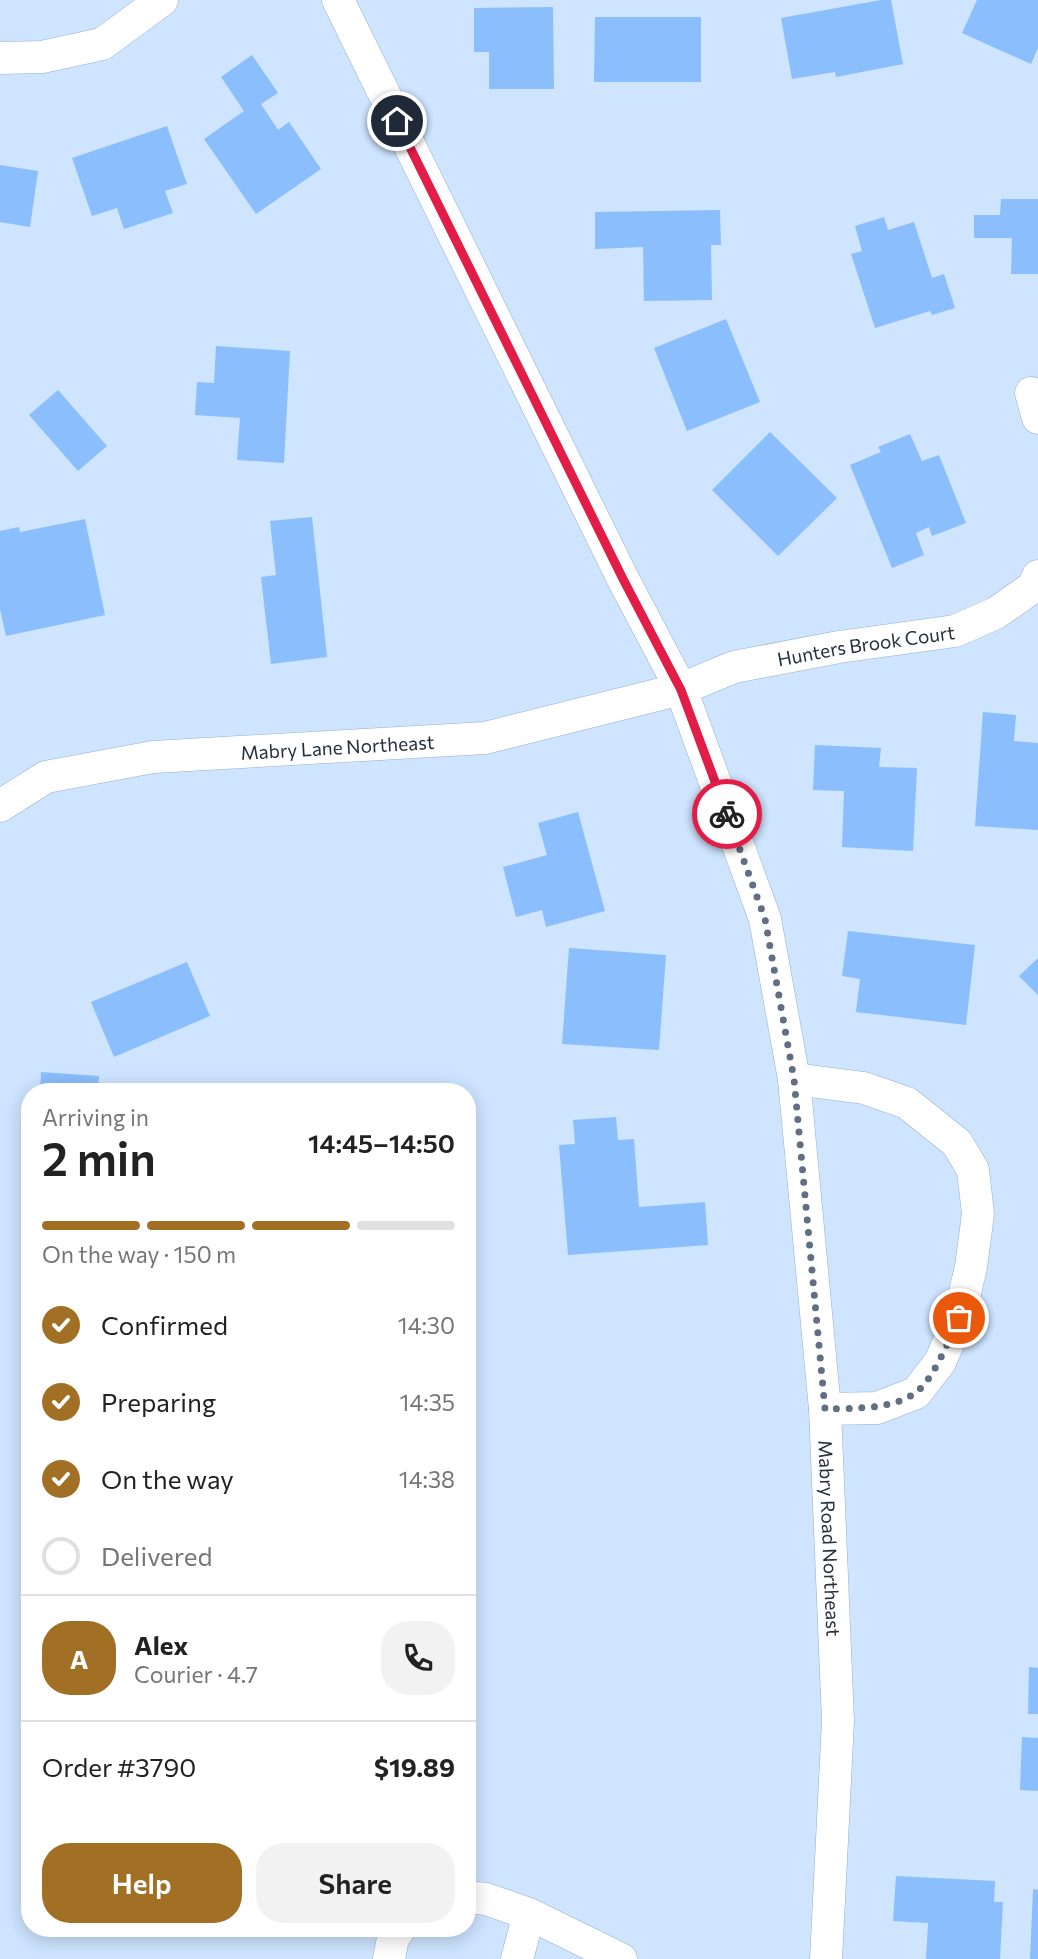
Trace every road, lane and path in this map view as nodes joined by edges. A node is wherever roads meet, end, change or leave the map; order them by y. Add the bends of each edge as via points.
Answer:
1 (162, 0) edge
2 (338, 0) edge
3 (0, 58) edge
4 (1036, 585) edge
5 (681, 690) junction
6 (0, 806) edge
7 (794, 1079) junction
8 (825, 1409) junction
9 (476, 1898) edge
10 (529, 1914) junction
11 (394, 1937) edge
12 (389, 1959) edge
13 (517, 1959) edge
14 (621, 1959) edge
15 (826, 1959) edge

1 - 3 street via 102,44 41,57
2 - 5 street, Mabry Road Northeast
4 - 5 street, Hunters Brook Court via 996,613 955,631 734,667
5 - 6 street, Mabry Lane Northeast via 485,738 153,757 46,777
5 - 7 street, Mabry Road Northeast via 765,919
7 - 8 street, Mabry Road Northeast
7 - 8 street via 864,1088 907,1103 957,1143 973,1170 978,1214 959,1318 940,1362 916,1393 877,1408
8 - 15 street, Mabry Road Northeast via 838,1721
9 - 10 street
10 - 13 street
10 - 14 street
11 - 12 street

